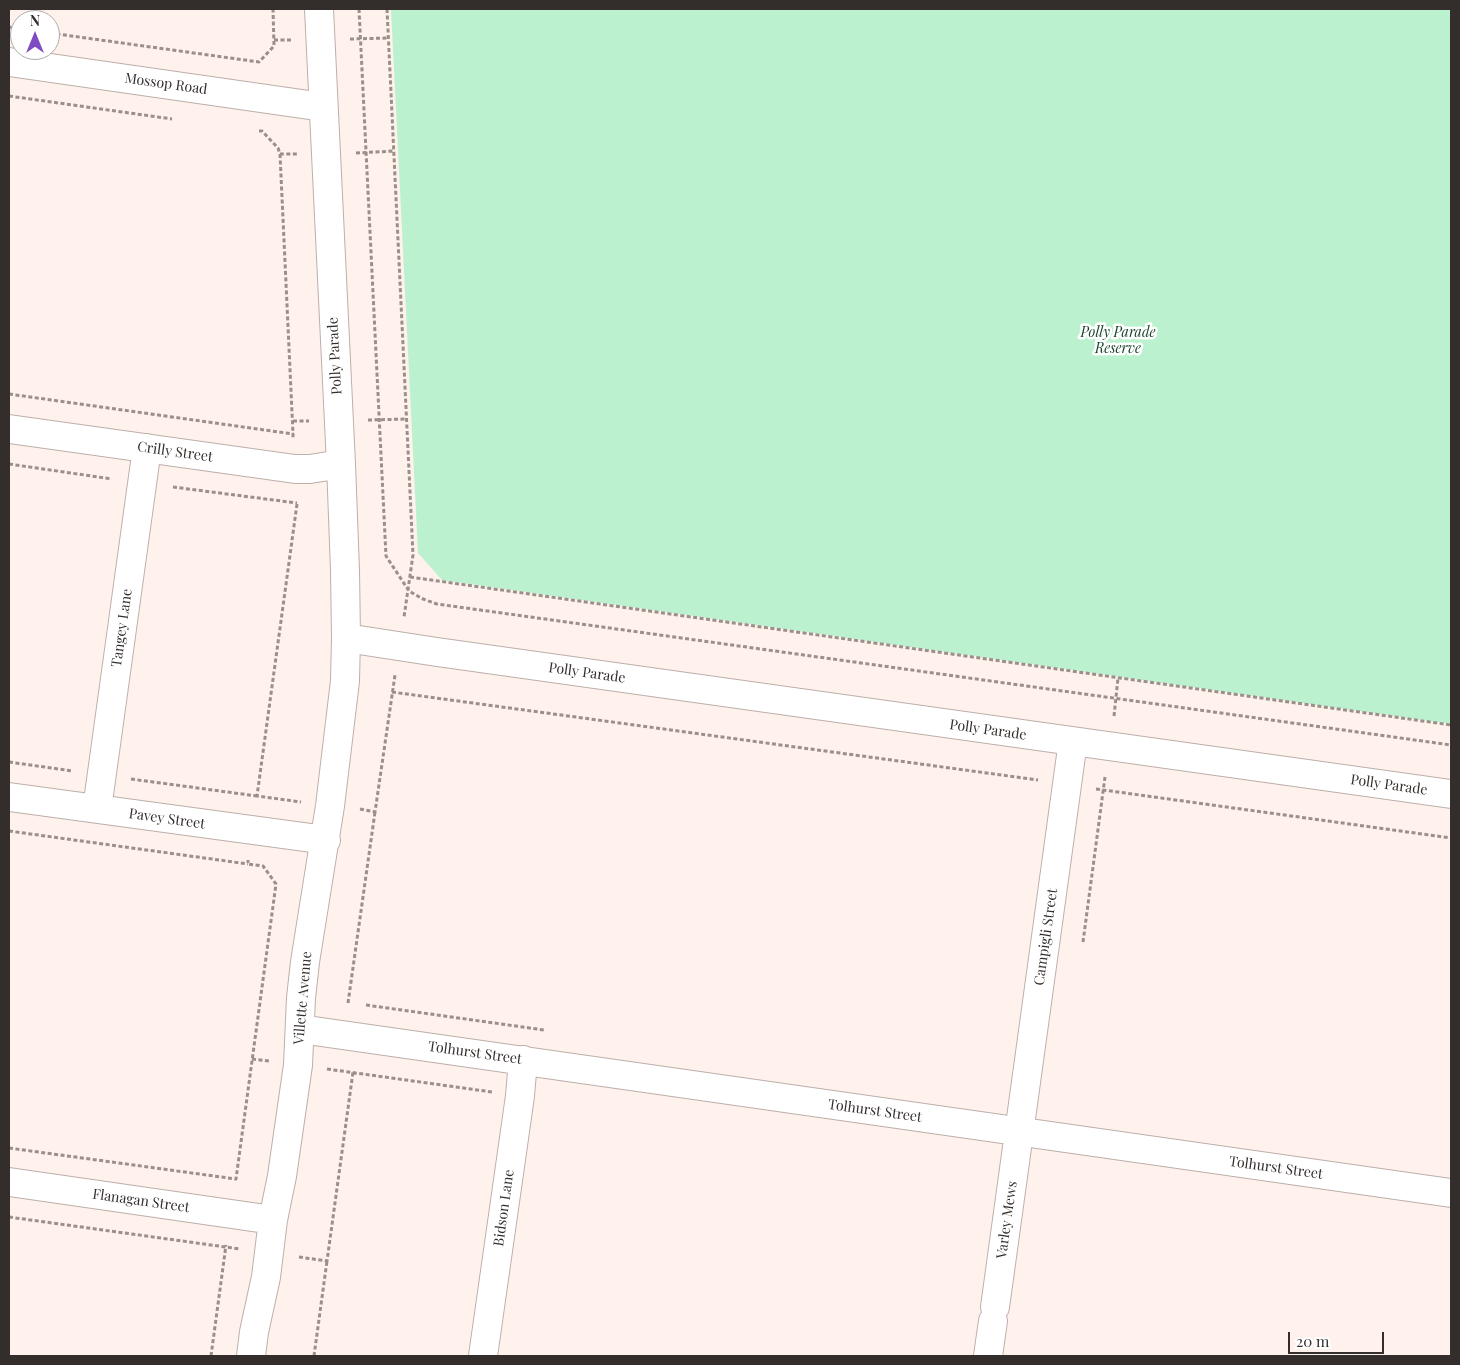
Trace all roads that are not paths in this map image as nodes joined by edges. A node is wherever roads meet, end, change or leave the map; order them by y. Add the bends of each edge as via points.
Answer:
1 (319, 9) edge
2 (9, 62) edge
3 (323, 107) junction
4 (9, 429) edge
5 (147, 448) junction
6 (340, 464) junction
7 (346, 638) junction
8 (1073, 742) junction
9 (1451, 794) edge
10 (9, 797) edge
11 (97, 809) junction
12 (326, 840) junction
13 (300, 1029) junction
14 (523, 1060) junction
15 (1020, 1132) junction
16 (9, 1182) edge
17 (1451, 1193) edge
18 (273, 1220) junction
19 (251, 1356) edge
20 (483, 1356) edge
21 (988, 1356) edge

1 - 3 street, Polly Parade
2 - 3 street, Mossop Road
3 - 6 street, Polly Parade
4 - 5 street, Crilly Street
5 - 6 street, Crilly Street via 295,468
5 - 11 street, Tangey Lane
6 - 7 street, Polly Parade
7 - 8 street, Polly Parade
7 - 12 street, Villette Avenue via 345,681
8 - 9 street, Polly Parade
8 - 15 street, Campigli Street
10 - 11 street, Pavey Street
11 - 12 street, Pavey Street
12 - 13 street, Villette Avenue via 305,962
13 - 14 street, Tolhurst Street
13 - 18 street, Villette Avenue via 298,1065
14 - 15 street, Tolhurst Street
14 - 20 street, Bidson Lane
15 - 17 street, Tolhurst Street
15 - 21 street, Varley Mews
16 - 18 street, Flanagan Street
18 - 19 street, Villette Avenue

